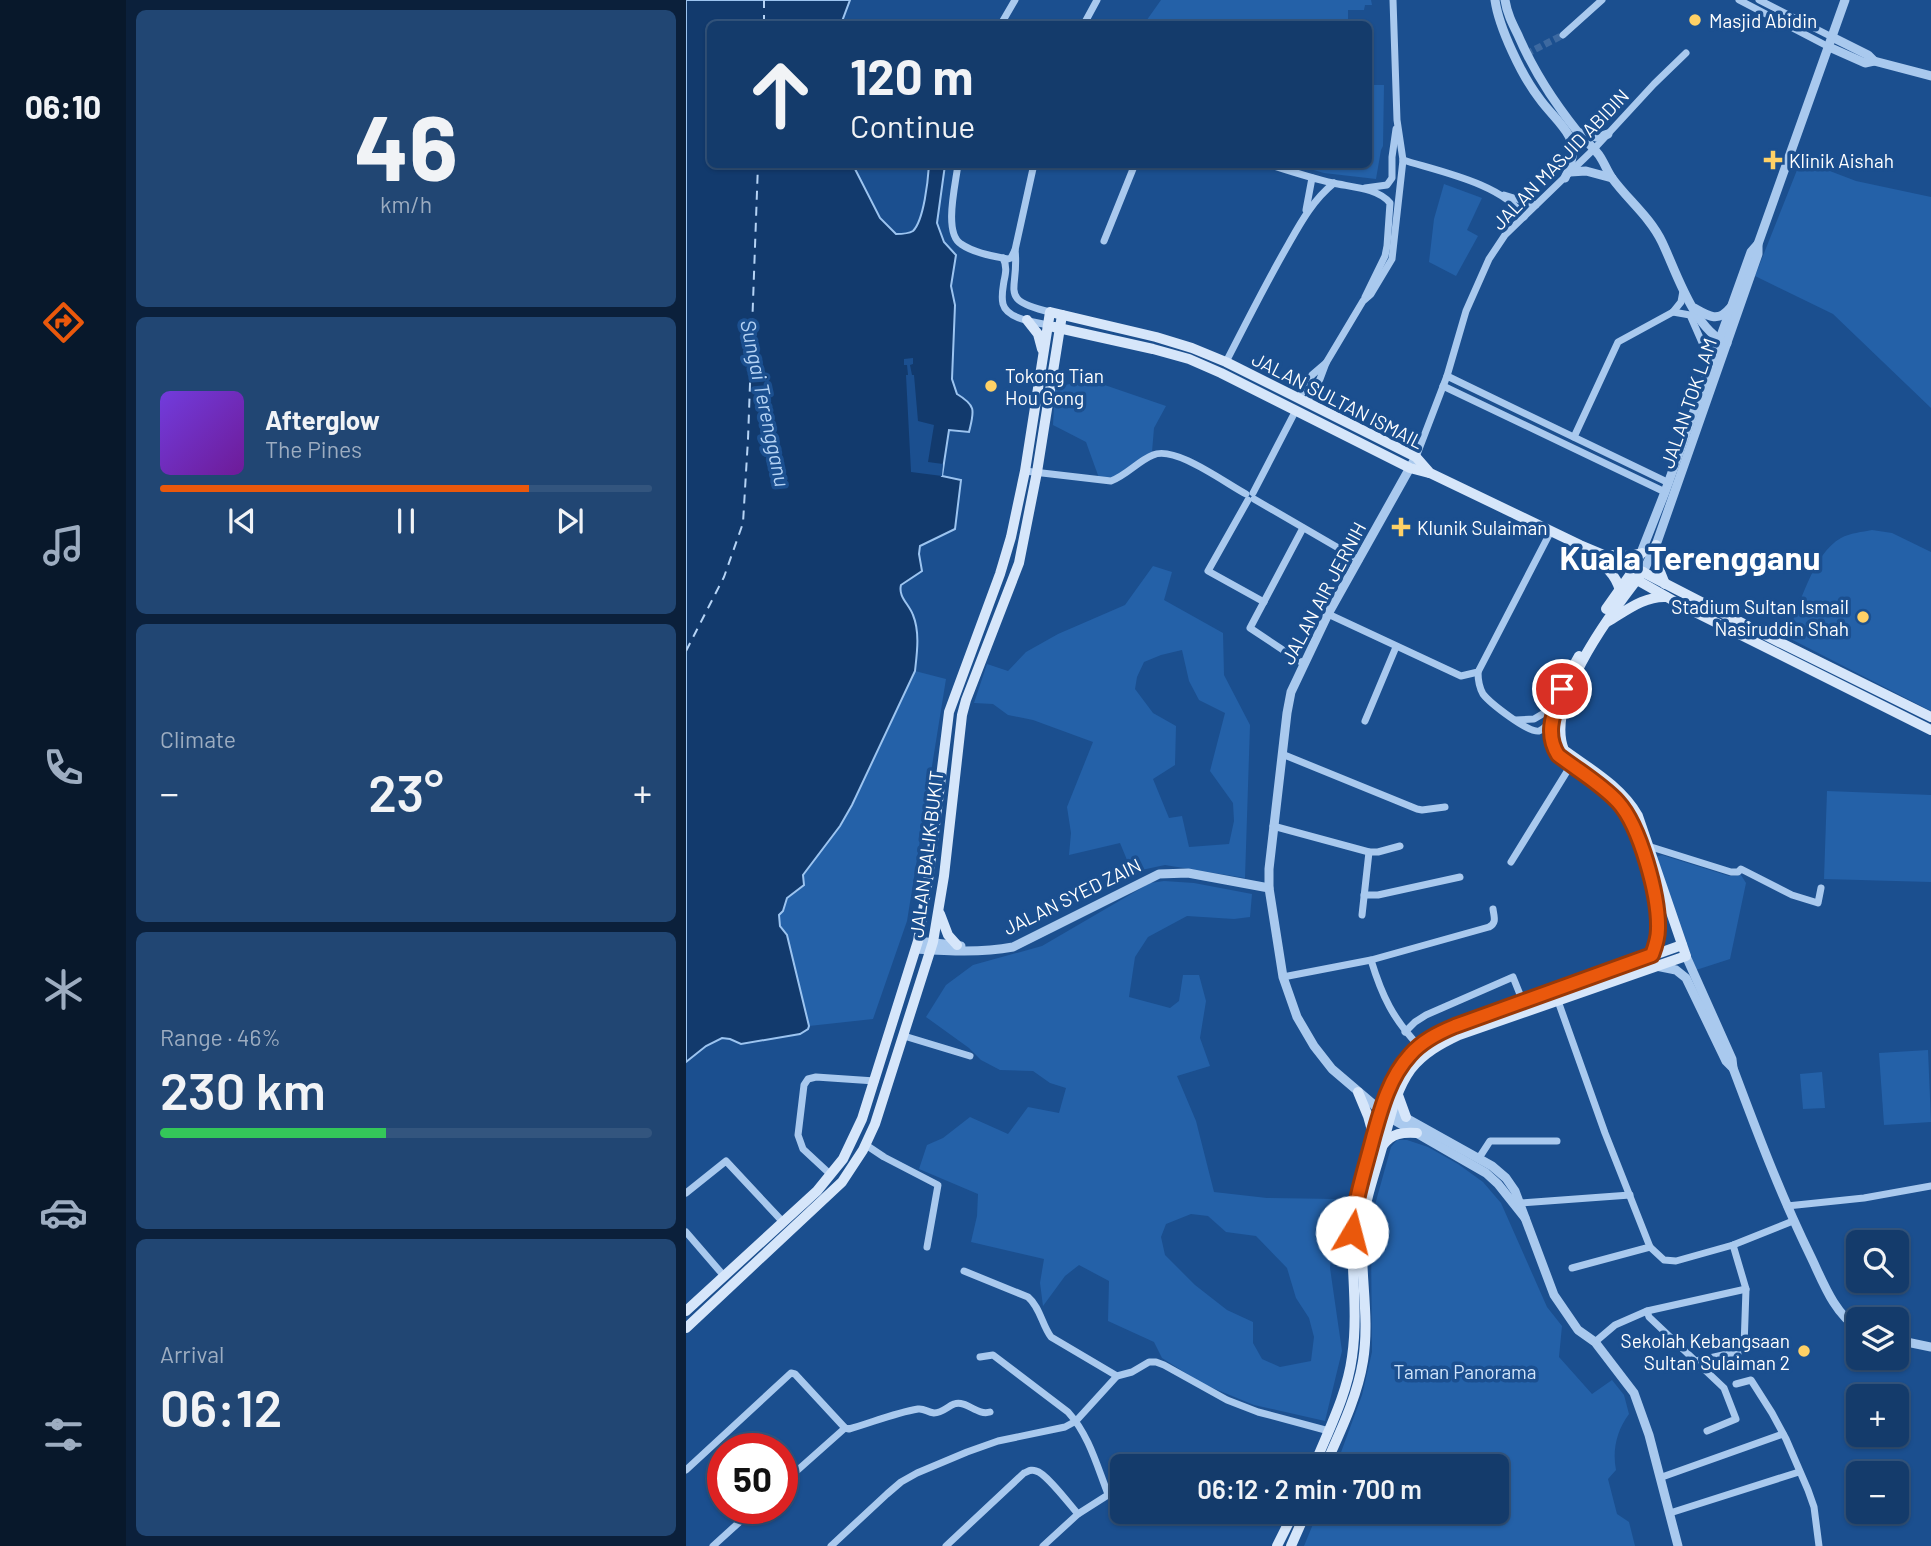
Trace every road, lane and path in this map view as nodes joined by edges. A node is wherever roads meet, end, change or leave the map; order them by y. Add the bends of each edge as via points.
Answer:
1 (1015, 0) edge
2 (1097, 0) edge
3 (1393, 0) edge
4 (1495, 0) edge
5 (1505, 0) edge
6 (1602, 0) edge
7 (1739, 0) edge
8 (1759, 0) edge
9 (1845, 0) edge
10 (1003, 21) edge
11 (1086, 21) edge
12 (1837, 25) junction
13 (1563, 35) tunnel mouth
14 (1842, 42) junction
15 (1831, 44) junction
16 (1686, 53) dead end
17 (1846, 54) junction
18 (1824, 61) junction
19 (1874, 61) junction
20 (1931, 76) edge
21 (1397, 120) junction
22 (1574, 134) junction
23 (1608, 134) junction
24 (1594, 149) junction
25 (1403, 160) junction
26 (958, 168) edge
27 (1033, 168) edge
28 (1133, 168) edge
29 (1281, 168) edge
30 (1568, 175) junction
31 (1312, 178) junction
32 (1612, 178) junction
33 (1334, 183) junction
34 (1361, 188) junction
35 (1497, 194) junction
36 (1536, 205) junction
37 (1304, 217) junction
38 (1524, 218) junction
39 (1104, 241) dead end
40 (1758, 244) junction
41 (1015, 250) junction
42 (1003, 258) junction
43 (1683, 291) junction
44 (1363, 301) junction
45 (1692, 307) junction
46 (1732, 307) junction
47 (1050, 312) junction
48 (1673, 312) junction
49 (1062, 315) junction
50 (1027, 320) junction
51 (1048, 325) junction
52 (1060, 328) junction
53 (1084, 333) junction
54 (1723, 342) junction
55 (1056, 351) junction
56 (1043, 353) junction
57 (1226, 362) junction
58 (1711, 364) junction
59 (1447, 376) junction
60 (1443, 386) junction
61 (1303, 400) junction
62 (1296, 410) junction
63 (1574, 437) junction
64 (1416, 457) junction
65 (1410, 468) junction
66 (1025, 471) junction
67 (1037, 472) junction
68 (1430, 473) junction
69 (1667, 488) junction
70 (1250, 497) junction
71 (1303, 528) junction
72 (1550, 531) junction
73 (1580, 545) junction
74 (1656, 545) junction
75 (1642, 553) junction
76 (1608, 555) junction
77 (1359, 560) junction
78 (1638, 573) junction
79 (1665, 584) junction
80 (1621, 594) junction
81 (1667, 597) junction
82 (1264, 602) junction
83 (1328, 614) junction
84 (1605, 623) junction
85 (1396, 647) junction
86 (1304, 664) junction
87 (1478, 672) junction
88 (1555, 712) junction
89 (1931, 718) edge
90 (1516, 720) junction
91 (1365, 721) dead end
92 (1931, 730) edge
93 (1282, 754) junction
94 (1571, 765) junction
95 (1445, 807) dead end
96 (1273, 826) junction
97 (1401, 846) dead end
98 (1648, 846) junction
99 (1369, 852) junction
100 (1511, 862) dead end
101 (1460, 877) dead end
102 (1269, 888) junction
103 (1821, 888) dead end
104 (1364, 895) junction
105 (1493, 909) dead end
106 (939, 910) junction
107 (1362, 915) dead end
108 (917, 945) junction
109 (957, 945) junction
110 (1682, 945) junction
111 (932, 946) junction
112 (972, 950) junction
113 (1686, 956) junction
114 (1371, 960) junction
115 (1653, 960) junction
116 (1283, 977) junction
117 (1558, 1001) junction
118 (1523, 1002) junction
119 (1405, 1032) junction
120 (904, 1035) junction
121 (1419, 1046) junction
122 (970, 1056) dead end
123 (1733, 1068) junction
124 (875, 1081) junction
125 (1358, 1092) junction
126 (1398, 1094) junction
127 (1378, 1107) junction
128 (1391, 1114) junction
129 (1406, 1117) junction
130 (1417, 1133) junction
131 (1373, 1138) junction
132 (1557, 1140) dead end
133 (866, 1145) junction
134 (1383, 1146) junction
135 (1479, 1157) junction
136 (831, 1175) junction
137 (1931, 1186) edge
138 (686, 1193) edge
139 (1630, 1195) junction
140 (1520, 1203) junction
141 (1787, 1206) junction
142 (1525, 1217) junction
143 (1793, 1221) junction
144 (783, 1222) junction
145 (686, 1232) edge
146 (1733, 1245) junction
147 (927, 1247) dead end
148 (1650, 1247) junction
149 (1573, 1268) dead end
150 (964, 1271) dead end
151 (724, 1276) junction
152 (1746, 1289) junction
153 (686, 1311) edge
154 (1647, 1311) junction
155 (1846, 1318) edge
156 (686, 1328) edge
157 (1595, 1342) junction
158 (1909, 1342) edge
159 (1931, 1347) edge
160 (980, 1357) dead end
161 (1696, 1361) junction
162 (1117, 1376) junction
163 (1736, 1384) dead end
164 (990, 1412) dead end
165 (1076, 1421) junction
166 (845, 1428) junction
167 (1328, 1431) junction
168 (1707, 1432) dead end
169 (1783, 1434) junction
170 (1319, 1454) edge
171 (1330, 1454) edge
172 (686, 1470) edge
173 (798, 1470) edge
174 (1799, 1472) junction
175 (1662, 1477) junction
176 (1108, 1494) joint
177 (1670, 1513) junction
178 (1078, 1514) junction
179 (737, 1524) edge
180 (1288, 1524) edge
181 (1301, 1524) edge
182 (713, 1546) edge
183 (831, 1546) edge
184 (946, 1546) edge
185 (1043, 1546) edge
186 (1277, 1546) edge
187 (1291, 1546) edge
188 (1678, 1546) edge
189 (1819, 1546) edge

1 - 10 street
2 - 11 street
3 - 21 street
4 - 22 street via 1535,94
5 - 22 street via 1526,54
6 - 13 street
7 - 15 street
8 - 15 street
9 - 12 street, JALAN TOK LAM
12 - 14 street
12 - 15 street, JALAN TOK LAM
14 - 15 street
14 - 19 street
15 - 17 street
15 - 18 street, JALAN TOK LAM
16 - 23 street, JALAN MASJID ABIDIN
17 - 18 street
17 - 19 street via 1865,63
18 - 40 street, JALAN TOK LAM
19 - 20 street
21 - 25 street
21 - 34 street via 1392,178 1387,185
22 - 23 street
22 - 24 street
22 - 30 street
23 - 24 street, JALAN MASJID ABIDIN
24 - 30 street, JALAN MASJID ABIDIN
24 - 32 street
25 - 35 street
25 - 44 street via 1392,259
26 - 42 street via 950,228 955,240
27 - 41 street
28 - 39 street
29 - 31 street
30 - 32 street via 1586,171
30 - 36 street, JALAN MASJID ABIDIN
31 - 33 street
31 - 37 street
32 - 43 street via 1656,232
33 - 34 street
33 - 37 street
34 - 44 street via 1387,198 1391,208 1385,256
35 - 36 street
35 - 38 street via 1515,205
36 - 38 street, JALAN MASJID ABIDIN
37 - 57 street
38 - 59 street, JALAN MASJID ABIDIN via 1506,235 1479,279
40 - 46 street, JALAN TOK LAM
40 - 54 street, JALAN TOK LAM
41 - 42 street via 1011,258
41 - 47 street via 1016,299
42 - 50 street via 1004,307
43 - 45 street
43 - 48 street
44 - 61 street via 1326,363 1312,375
45 - 46 street via 1718,317
45 - 54 street
46 - 54 street, JALAN TOK LAM
47 - 49 main road, JALAN SULTAN ISMAIL
47 - 51 main road, JALAN BALIK BUKIT
48 - 58 street via 1690,315
48 - 63 street via 1618,342
49 - 52 main road, JALAN BALIK BUKIT
49 - 57 main road, JALAN SULTAN ISMAIL via 1156,337
50 - 51 street
50 - 56 main road via 1038,334
51 - 52 main road, JALAN SULTAN ISMAIL
51 - 56 main road, JALAN BALIK BUKIT
52 - 53 main road, JALAN SULTAN ISMAIL
52 - 55 main road, JALAN BALIK BUKIT
53 - 55 main road via 1065,341
53 - 62 main road, JALAN SULTAN ISMAIL via 1189,359
54 - 58 street, JALAN TOK LAM
54 - 74 street, JALAN TOK LAM
55 - 67 main road, JALAN BALIK BUKIT
56 - 66 main road, JALAN BALIK BUKIT
57 - 61 main road, JALAN SULTAN ISMAIL
58 - 69 street, JALAN TOK LAM
59 - 60 street, JALAN MASJID ABIDIN
59 - 63 street
60 - 64 street, JALAN MASJID ABIDIN
60 - 69 street
61 - 64 main road, JALAN SULTAN ISMAIL
62 - 65 main road, JALAN SULTAN ISMAIL
62 - 70 street
63 - 69 street
64 - 65 street, JALAN AIR JERNIH
64 - 68 main road, JALAN SULTAN ISMAIL
65 - 68 main road, JALAN SULTAN ISMAIL
65 - 77 street, JALAN AIR JERNIH
66 - 67 street
66 - 108 main road, JALAN BALIK BUKIT via 1005,558 948,712
67 - 70 street via 1111,481 1149,456 1175,454
67 - 106 main road, JALAN BALIK BUKIT via 1019,563 962,715
68 - 72 main road, JALAN SULTAN ISMAIL
69 - 75 street, JALAN TOK LAM
70 - 71 street
70 - 82 street via 1208,571
71 - 77 street
71 - 82 street
72 - 73 main road, JALAN SULTAN ISMAIL
72 - 87 street
73 - 76 main road, JALAN SULTAN ISMAIL
73 - 80 main road via 1612,573
74 - 78 street, JALAN TOK LAM
74 - 79 main road
75 - 76 main road
75 - 78 street, JALAN TOK LAM
76 - 78 main road, JALAN SULTAN ISMAIL
77 - 83 street, JALAN AIR JERNIH
78 - 79 main road, JALAN SULTAN ISMAIL
78 - 80 main road
78 - 81 main road, JALAN SULTAN ISMAIL
79 - 89 main road, JALAN SULTAN ISMAIL
80 - 84 main road
80 - 88 main road via 1597,622
81 - 84 main road via 1645,600
81 - 92 main road, JALAN SULTAN ISMAIL
82 - 86 street via 1250,628
83 - 85 street
83 - 86 street, JALAN AIR JERNIH
84 - 98 main road via 1568,693 1560,740 1564,750 1632,805
85 - 87 street via 1461,676
85 - 91 street
86 - 93 street, JALAN AIR JERNIH via 1289,702
87 - 90 street via 1485,696
88 - 90 street
88 - 90 street via 1538,731
88 - 94 main road via 1550,738 1558,755
93 - 95 street via 1417,809
93 - 96 street, JALAN AIR JERNIH
94 - 100 street
94 - 115 main road via 1616,800 1632,824 1652,881 1658,927
96 - 99 street
96 - 102 street, JALAN AIR JERNIH
97 - 99 street
98 - 103 street via 1731,872 1741,869 1818,903
98 - 110 main road
99 - 104 street
101 - 104 street
102 - 112 street, JALAN SYED ZAIN via 1188,873 1159,874 1013,947
102 - 116 street, JALAN AIR JERNIH
104 - 107 street
105 - 114 street via 1495,921 1489,927
106 - 109 main road
106 - 111 main road, JALAN BALIK BUKIT
108 - 111 street
108 - 124 main road, JALAN BALIK BUKIT
109 - 111 street
109 - 112 street
110 - 113 main road
110 - 115 main road
111 - 112 street, JALAN SYED ZAIN
111 - 120 main road, JALAN BALIK BUKIT
113 - 115 main road
113 - 123 street
114 - 116 street
114 - 119 street via 1390,1011
115 - 117 main road
115 - 118 main road
115 - 123 street via 1686,978
116 - 125 street, JALAN AIR JERNIH via 1307,1036 1332,1069
117 - 126 main road via 1441,1043 1411,1070
117 - 139 street
118 - 119 street via 1513,977 1426,1015
118 - 121 main road via 1455,1026
119 - 121 street
120 - 122 street
120 - 133 main road, JALAN BALIK BUKIT
121 - 127 main road via 1402,1065
123 - 141 street
124 - 136 main road, JALAN BALIK BUKIT via 854,1138
124 - 136 street via 816,1077 804,1085 800,1142
125 - 127 street, JALAN AIR JERNIH
125 - 131 main road
126 - 128 main road
126 - 129 main road
127 - 128 street, JALAN AIR JERNIH
127 - 131 main road
128 - 129 street
128 - 130 street
128 - 134 main road
129 - 135 street
130 - 134 main road via 1393,1136
130 - 142 street via 1486,1173
131 - 167 main road via 1352,1232 1352,1358
132 - 135 street via 1490,1141
133 - 147 street via 938,1185
133 - 156 main road, JALAN BALIK BUKIT via 834,1191
134 - 171 main road via 1362,1232 1364,1359 1352,1404
135 - 140 street via 1506,1178
136 - 144 main road, JALAN BALIK BUKIT
137 - 141 street
138 - 144 street via 726,1161
139 - 140 street
139 - 148 street
140 - 142 street
141 - 143 street
142 - 157 street via 1554,1295 1578,1330
143 - 146 street
143 - 155 street
144 - 151 main road, JALAN BALIK BUKIT
145 - 151 street
146 - 148 street via 1676,1261 1664,1260
146 - 152 street
148 - 149 street
150 - 162 street via 1028,1297 1051,1337
151 - 153 main road, JALAN BALIK BUKIT
152 - 154 street
152 - 161 street via 1744,1349
154 - 157 street via 1615,1325
154 - 161 street
157 - 175 street via 1634,1393
158 - 159 street
160 - 165 street via 993,1355
161 - 168 street via 1724,1388 1736,1417
162 - 165 street
162 - 167 street via 1156,1362 1227,1400
163 - 169 street via 1751,1380
164 - 166 street via 981,1414 954,1404 935,1413 921,1408
165 - 176 street
165 - 183 street via 998,1441 917,1473
166 - 172 street via 791,1373
166 - 173 street
167 - 170 main road
169 - 174 street
169 - 175 street
174 - 177 street
174 - 189 street via 1814,1507
175 - 177 street
176 - 178 street
177 - 188 street
178 - 184 street via 1044,1476 1034,1470 1024,1472
178 - 185 street
179 - 182 street
180 - 186 main road
181 - 187 main road

